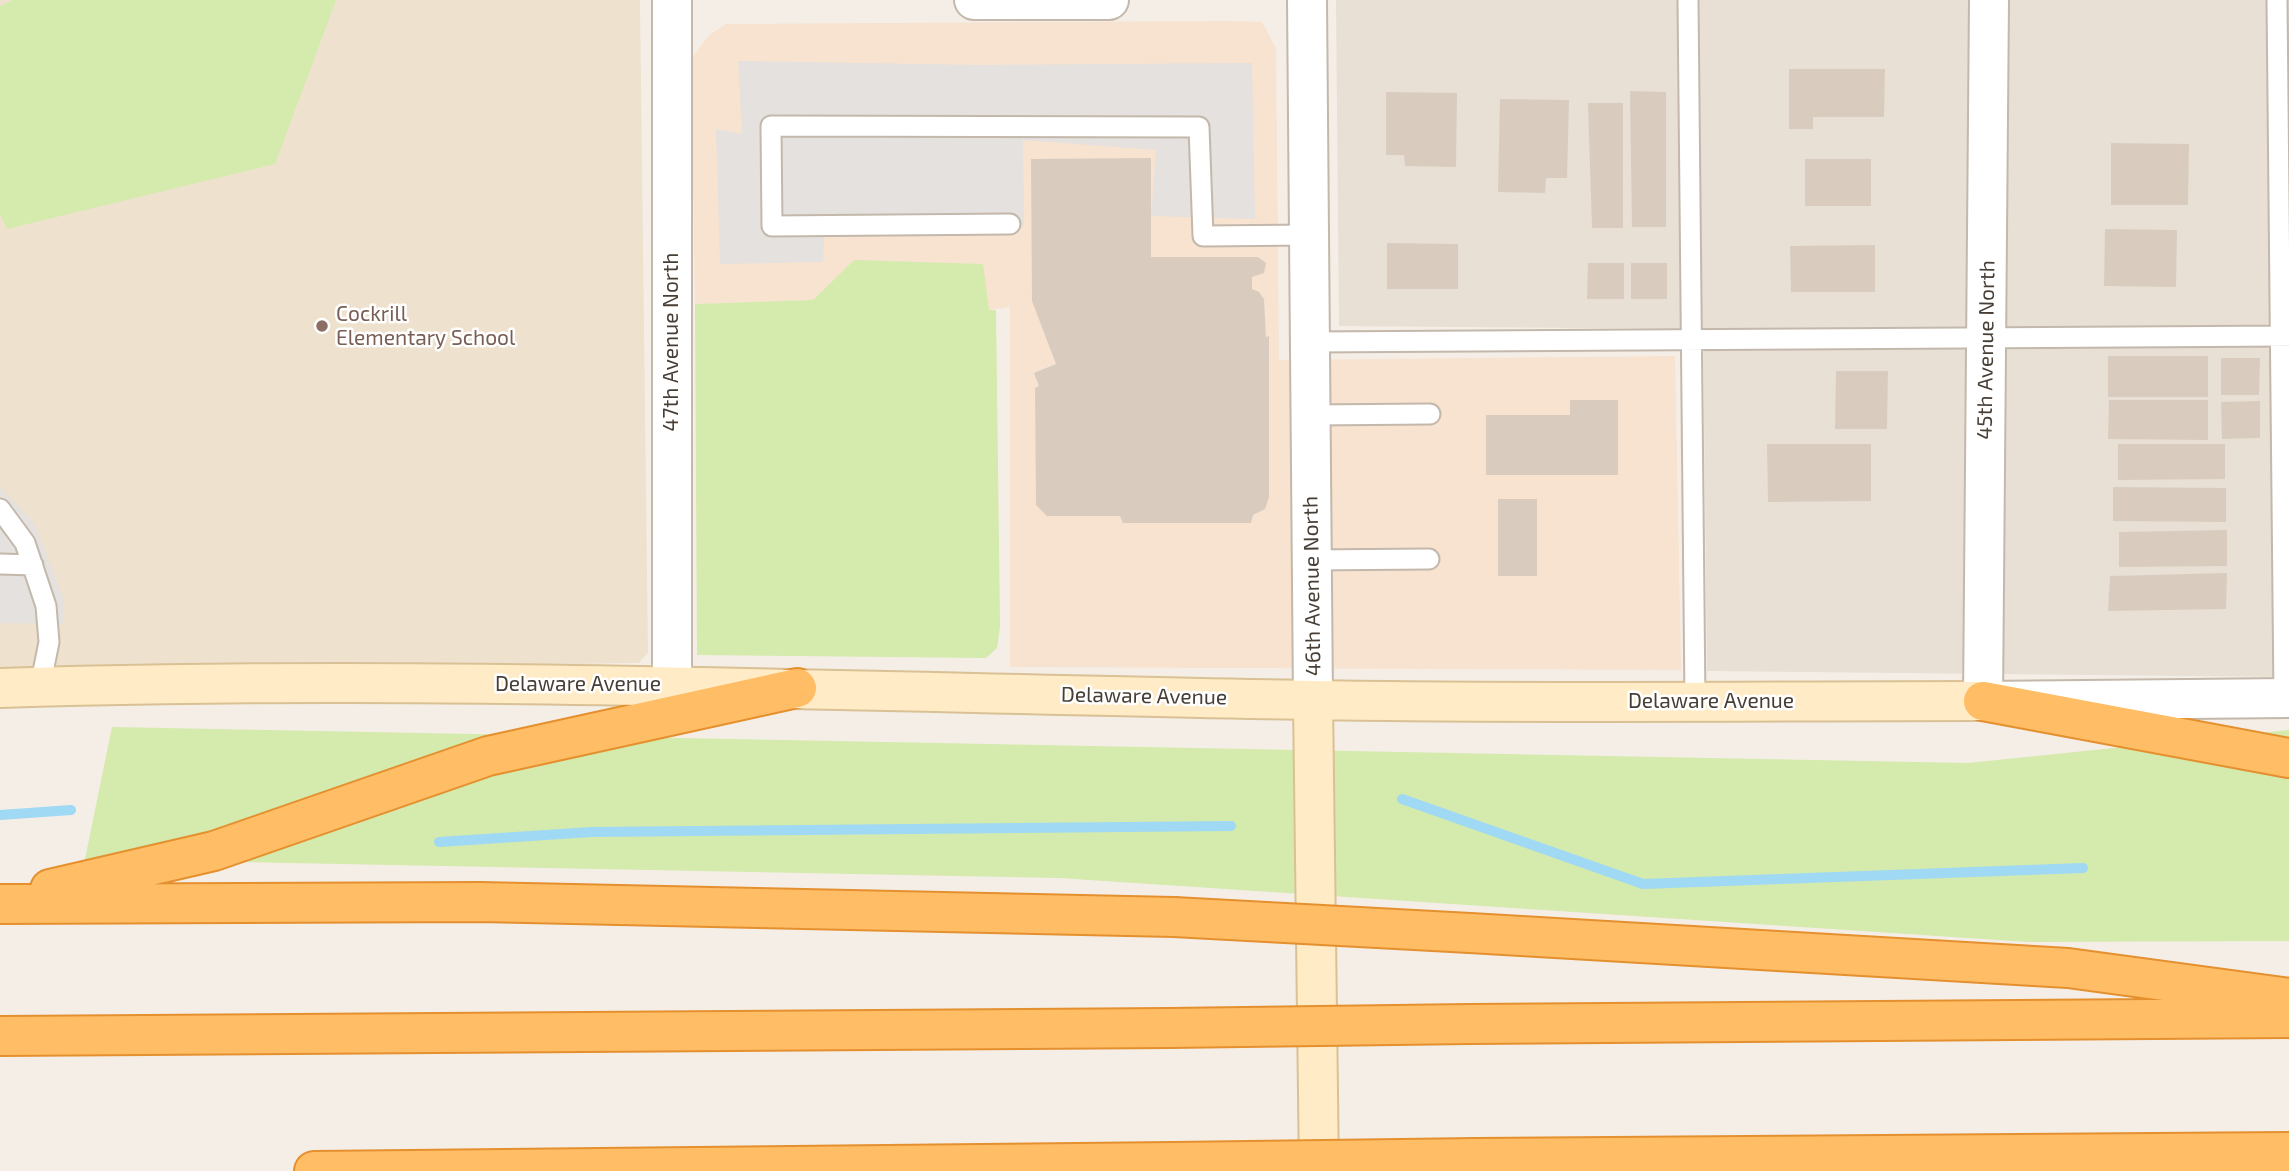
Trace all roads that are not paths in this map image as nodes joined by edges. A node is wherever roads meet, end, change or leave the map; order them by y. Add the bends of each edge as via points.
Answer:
1 (671, 0) edge
2 (974, 0) edge
3 (1010, 0) edge
4 (1109, 0) edge
5 (1307, 0) edge
6 (1688, 0) edge
7 (1989, 0) edge
8 (2277, 0) edge
9 (1010, 224) dead end
10 (1310, 235) junction
11 (2286, 336) edge
12 (1986, 337) junction
13 (1690, 339) junction
14 (1311, 342) junction
15 (1430, 414) dead end
16 (1311, 415) junction
17 (0, 509) edge
18 (1310, 559) junction
19 (1429, 559) dead end
20 (0, 564) edge
21 (33, 565) junction
22 (672, 685) junction
23 (40, 687) junction
24 (0, 688) edge
25 (797, 688) junction
26 (2287, 698) edge
27 (1313, 700) junction
28 (1695, 701) junction
29 (1983, 701) junction
30 (2289, 758) edge
31 (0, 902) edge
32 (2289, 998) edge
33 (2289, 1018) edge
34 (0, 1036) edge
35 (2289, 1152) edge
36 (314, 1171) edge
37 (1319, 1171) edge

1 - 22 street, 47th Avenue North
2 - 3 street
3 - 4 street
5 - 10 street, 46th Avenue North
6 - 13 lane
7 - 12 street, 45th Avenue North
8 - 11 lane
9 - 10 lane via 772,226 771,126 1199,127 1203,236
10 - 14 street, 46th Avenue North
11 - 12 lane
11 - 26 lane
12 - 13 lane
12 - 29 street, 45th Avenue North
13 - 14 lane
13 - 28 lane
14 - 16 street, 46th Avenue North
15 - 16 lane
16 - 18 street, 46th Avenue North
17 - 21 lane via 25,543
18 - 19 lane
18 - 27 street, 46th Avenue North
20 - 21 lane
21 - 23 lane via 46,606 49,642
22 - 23 main road, Delaware Avenue
22 - 25 main road, Delaware Avenue
23 - 24 main road, Delaware Avenue
25 - 27 main road, Delaware Avenue
25 - 31 highway via 488,756 214,851
26 - 29 street, Delaware Avenue
27 - 28 main road, Delaware Avenue
27 - 37 main road, 46th Avenue North
28 - 29 main road, Delaware Avenue
29 - 30 highway
31 - 32 highway, bridge via 480,902 1174,917 2068,968
33 - 34 highway, bridge
35 - 36 highway, bridge

